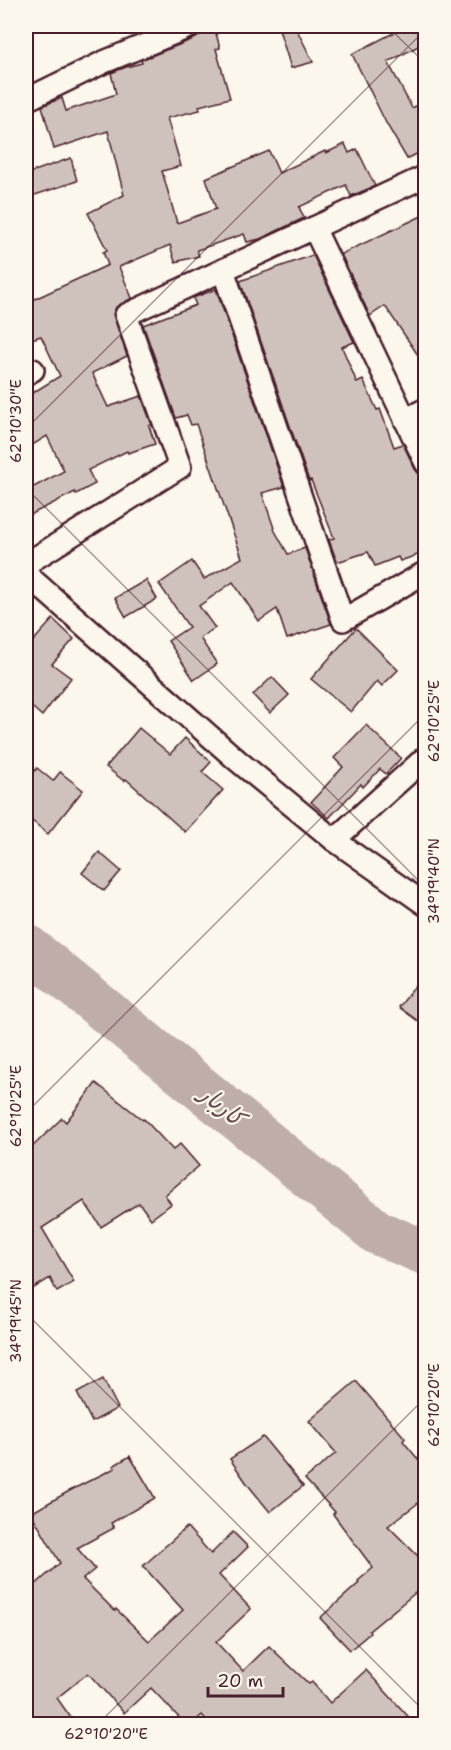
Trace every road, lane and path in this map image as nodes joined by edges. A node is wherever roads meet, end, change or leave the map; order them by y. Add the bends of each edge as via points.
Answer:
1 (191, 26) edge
2 (26, 100) edge
3 (426, 176) edge
4 (314, 228) junction
5 (223, 270) junction
6 (426, 409) edge
7 (405, 420) junction
8 (426, 463) edge
9 (26, 564) edge
10 (426, 572) edge
11 (26, 574) edge
12 (426, 757) edge
13 (334, 840) junction
14 (426, 905) edge

1 - 2 street
3 - 4 street
4 - 5 street
4 - 7 street
5 - 9 street via 126,315 180,467
5 - 10 street via 343,620
6 - 7 street
7 - 8 street
11 - 13 street
12 - 13 street
13 - 14 street

